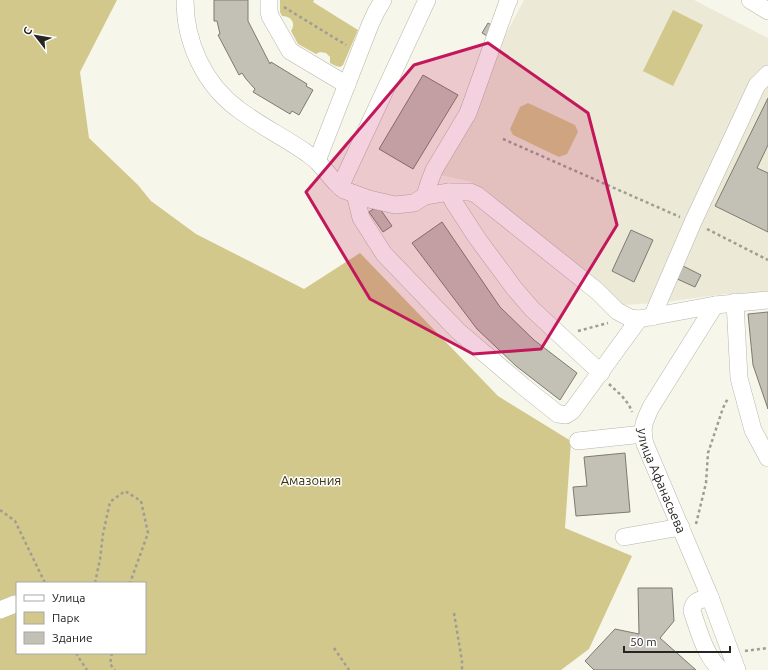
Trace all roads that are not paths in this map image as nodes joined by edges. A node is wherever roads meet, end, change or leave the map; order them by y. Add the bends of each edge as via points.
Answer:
1 (185, 0) edge
2 (383, 0) edge
3 (427, 0) edge
4 (509, 0) edge
5 (750, 0) edge
6 (274, 2) edge
7 (768, 11) edge
8 (768, 74) edge
9 (347, 85) junction
10 (317, 162) junction
11 (348, 191) junction
12 (449, 192) junction
13 (425, 196) junction
14 (768, 300) edge
15 (735, 302) junction
16 (715, 305) junction
17 (640, 318) junction
18 (605, 380) junction
19 (643, 434) junction
20 (578, 441) dead end
21 (768, 458) edge
22 (681, 528) junction
23 (624, 537) dead end
24 (710, 597) junction
25 (721, 670) edge
26 (737, 670) edge

1 - 10 street via 190,39 212,83 240,110 303,150
2 - 9 street via 372,20
3 - 11 street
4 - 13 street via 468,113 434,170
5 - 7 street
6 - 9 street via 269,11 270,16 290,51
8 - 17 street via 757,85 693,222
9 - 10 street
10 - 11 street
11 - 13 street via 395,205 414,203
11 - 18 street via 361,218 384,254 458,331 558,414 566,415 572,411
12 - 13 street
12 - 17 street via 477,194 597,291 617,311
12 - 18 street via 477,238 514,288
14 - 15 street
15 - 16 street
15 - 21 street via 739,378 753,430
16 - 17 street
16 - 19 street, улица Афанасьева via 651,407 644,422
17 - 18 street
19 - 20 street
19 - 22 street, улица Афанасьева
22 - 23 street
22 - 24 street, улица Афанасьева
24 - 25 street via 697,601 692,606 692,611 709,656
24 - 26 street, улица Афанасьева

